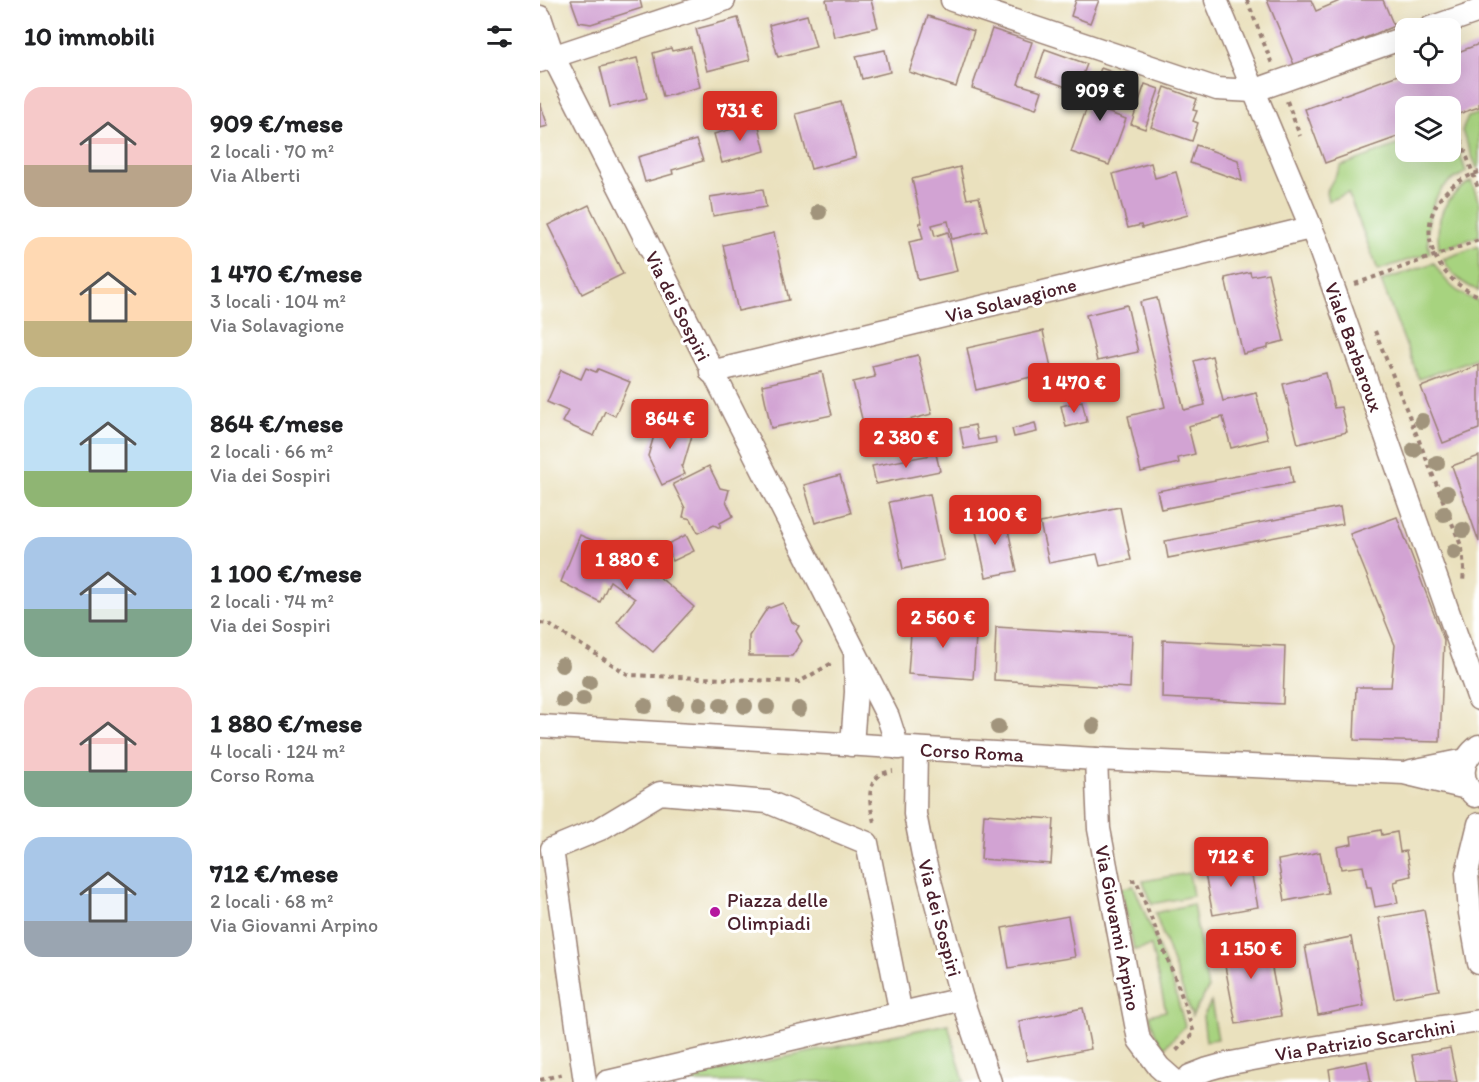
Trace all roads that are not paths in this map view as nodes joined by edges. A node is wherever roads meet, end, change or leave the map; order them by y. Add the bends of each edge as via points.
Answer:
1 (724, 0) edge
2 (952, 0) edge
3 (1216, 0) edge
4 (1479, 11) edge
5 (540, 17) edge
6 (1459, 18) edge
7 (1395, 41) edge
8 (547, 58) edge
9 (1253, 92) junction
10 (1310, 228) junction
11 (711, 372) junction
12 (855, 651) junction
13 (1479, 699) edge
14 (540, 726) edge
15 (852, 745) junction
16 (1472, 753) edge
17 (910, 756) junction
18 (1096, 759) junction
19 (1404, 773) junction
20 (1473, 793) edge
21 (1479, 824) edge
22 (1475, 862) edge
23 (1479, 963) edge
24 (962, 999) junction
25 (901, 1014) junction
26 (1479, 1021) edge
27 (1167, 1075) edge
28 (584, 1076) edge
29 (607, 1082) edge
30 (990, 1082) edge
31 (1185, 1082) edge

1 - 8 street
2 - 9 street via 1217,89
3 - 9 street, Viale Barbaroux
4 - 6 street
5 - 8 street, Via dei Sospiri
7 - 9 street
8 - 11 street, Via dei Sospiri
9 - 10 street, Viale Barbaroux
10 - 11 street, Via Solavagione
10 - 13 street, Viale Barbaroux
11 - 12 street, Via dei Sospiri
12 - 15 street, Via dei Sospiri
12 - 17 street, Via dei Sospiri
14 - 15 street, Corso Roma
15 - 17 street, Corso Roma
16 - 19 street, Corso Roma
16 - 20 street via 1463,769
17 - 18 street, Corso Roma
17 - 24 street, Via dei Sospiri via 923,855
18 - 19 street, Corso Roma
18 - 27 street, Via Giovanni Arpino via 1099,829 1139,1040
19 - 20 street, Corso Roma
21 - 22 street
22 - 23 street via 1467,873
24 - 25 street
24 - 30 street, Via dei Sospiri
25 - 28 street via 867,843 768,802 660,793 600,829 552,849
25 - 29 street
26 - 31 street, Via Patrizio Scarchini via 1226,1065 1190,1076

